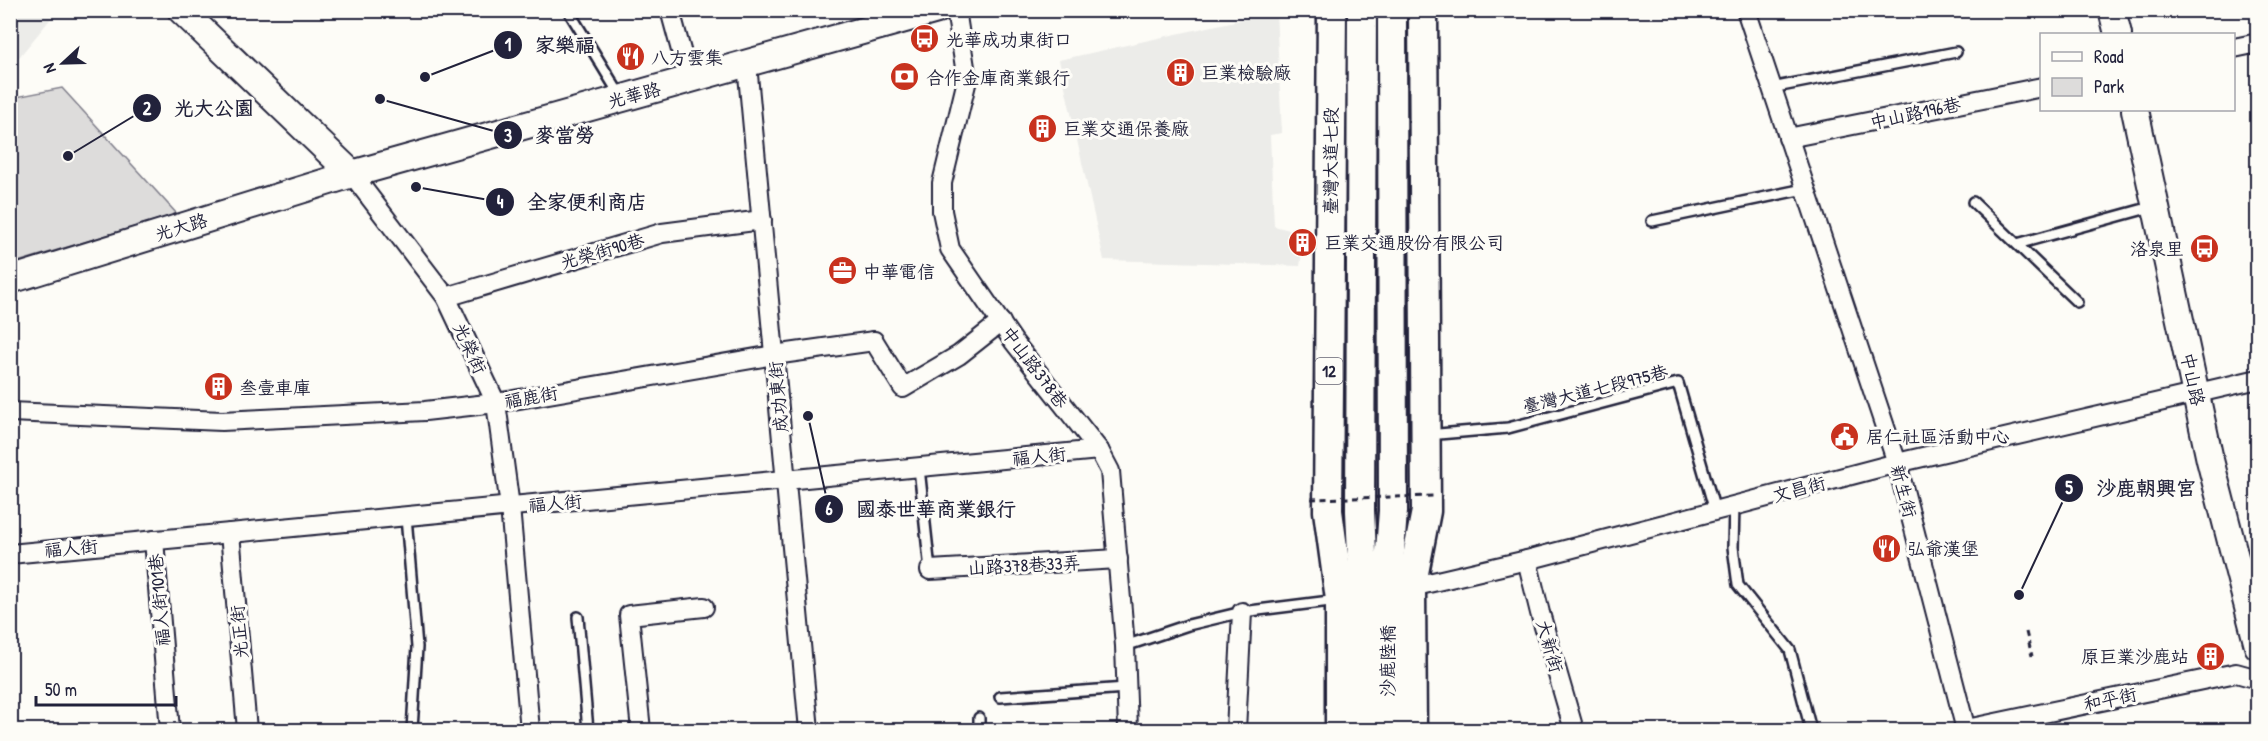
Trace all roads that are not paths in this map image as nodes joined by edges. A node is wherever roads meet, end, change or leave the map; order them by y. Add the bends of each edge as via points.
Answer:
1 (181, 10) edge
2 (568, 10) edge
3 (670, 10) edge
4 (937, 10) edge
5 (956, 10) edge
6 (1332, 10) edge
7 (1362, 10) edge
8 (1392, 10) edge
9 (1423, 10) edge
10 (1746, 10) edge
11 (2112, 10) edge
12 (2118, 33) edge
13 (2258, 43) edge
14 (2235, 48) edge
15 (1956, 52) dead end
16 (747, 64) junction
17 (689, 80) junction
18 (2040, 87) edge
19 (1771, 88) junction
20 (622, 99) junction
21 (2135, 111) edge
22 (1788, 138) junction
23 (352, 174) junction
24 (1804, 189) junction
25 (1973, 202) dead end
26 (2157, 205) junction
27 (762, 220) junction
28 (1652, 221) dead end
29 (2017, 244) junction
30 (10, 280) edge
31 (446, 297) junction
32 (2077, 302) dead end
33 (1001, 322) junction
34 (774, 355) junction
35 (2258, 380) edge
36 (2197, 395) junction
37 (496, 403) junction
38 (10, 412) edge
39 (1425, 435) junction
40 (1099, 450) junction
41 (1897, 463) junction
42 (919, 468) junction
43 (786, 481) junction
44 (1734, 506) junction
45 (510, 507) junction
46 (1715, 511) junction
47 (406, 517) junction
48 (230, 533) junction
49 (154, 540) junction
50 (10, 554) edge
51 (1118, 559) junction
52 (1527, 560) junction
53 (930, 570) joint
54 (1375, 594) junction
55 (704, 607) dead end
56 (1242, 612) junction
57 (578, 617) dead end
58 (1125, 646) junction
59 (2258, 646) edge
60 (2258, 679) edge
61 (1126, 688) junction
62 (1000, 697) dead end
63 (978, 718) dead end
64 (170, 730) edge
65 (247, 730) edge
66 (412, 730) edge
67 (530, 730) edge
68 (588, 730) edge
69 (641, 730) edge
70 (809, 730) edge
71 (979, 730) edge
72 (1128, 730) edge
73 (1236, 730) edge
74 (1340, 730) edge
75 (1364, 730) edge
76 (1388, 730) edge
77 (1412, 730) edge
78 (1574, 730) edge
79 (1811, 730) edge
80 (1964, 730) edge

1 - 23 street
2 - 20 lane
3 - 17 street
4 - 16 street, 光華路
5 - 33 street, 中山路378巷 via 967,80 942,183 942,211 950,249
6 - 54 main road, 臺灣大道七段 / 12 via 1328,511
7 - 54 main road, 臺灣大道七段 / 12 via 1360,511
8 - 54 main road, 臺灣大道七段 / 12 via 1393,511
9 - 39 main road, 臺灣大道七段 / 12
10 - 19 street, 新生街
11 - 12 street
13 - 14 street
15 - 19 lane
16 - 17 street, 光華路
16 - 27 street, 成功東街
17 - 20 street, 光華路
18 - 22 street, 中山路196巷
19 - 22 street, 新生街
20 - 23 street, 光華路
21 - 26 street, 中山路
22 - 24 street, 新生街
23 - 30 street, 光大路
23 - 31 street, 光榮街
24 - 28 lane
24 - 41 street, 新生街
25 - 29 lane
26 - 29 lane
26 - 36 street, 中山路
27 - 31 street, 光榮街90巷 via 662,233
27 - 34 street, 成功東街
29 - 32 lane
31 - 37 street, 光榮街
33 - 34 street, 福鹿街 via 959,355 903,388 874,341
33 - 40 street, 中山路378巷
34 - 37 street, 福鹿街
34 - 43 street, 成功東街
35 - 36 street, 文昌街
36 - 41 street, 文昌街
36 - 59 street, 中山路
37 - 38 street, 福鹿街 via 425,411 222,421
37 - 45 street, 光榮街
39 - 46 lane, 臺灣大道七段975巷 via 1508,428 1678,383
39 - 54 main road, 臺灣大道七段 / 12 via 1426,511
40 - 42 street, 福人街
40 - 51 street, 中山路378巷 via 1110,471
41 - 44 street, 文昌街
41 - 80 street, 新生街
42 - 43 street, 福人街
42 - 53 lane
43 - 45 street, 福人街
43 - 70 street, 成功東街
44 - 46 street, 文昌街
44 - 79 lane via 1732,547 1738,585 1790,650
45 - 47 street, 福人街
45 - 67 street, 光榮街
46 - 52 street, 文昌街
47 - 48 street, 福人街
47 - 66 lane via 417,647
48 - 49 street, 福人街
48 - 65 street, 光正街
49 - 50 street, 福人街
49 - 64 street, 福人街101巷
51 - 53 street, 山路378巷33弄
51 - 58 street, 中山路378巷
52 - 54 street, 文昌街
52 - 78 street, 大新街
54 - 56 lane
54 - 74 main road, 臺灣大道七段 / 12
54 - 75 main road, 沙鹿陸橋 / 12
54 - 76 main road, 沙鹿陸橋 / 12
54 - 77 main road, 臺灣大道七段 / 12
55 - 69 street via 629,615
56 - 58 lane
56 - 73 street
57 - 68 lane
58 - 61 street, 中山路378巷
60 - 80 street, 和平街 via 2236,673
61 - 62 lane
61 - 72 street, 中山路378巷
63 - 71 lane

